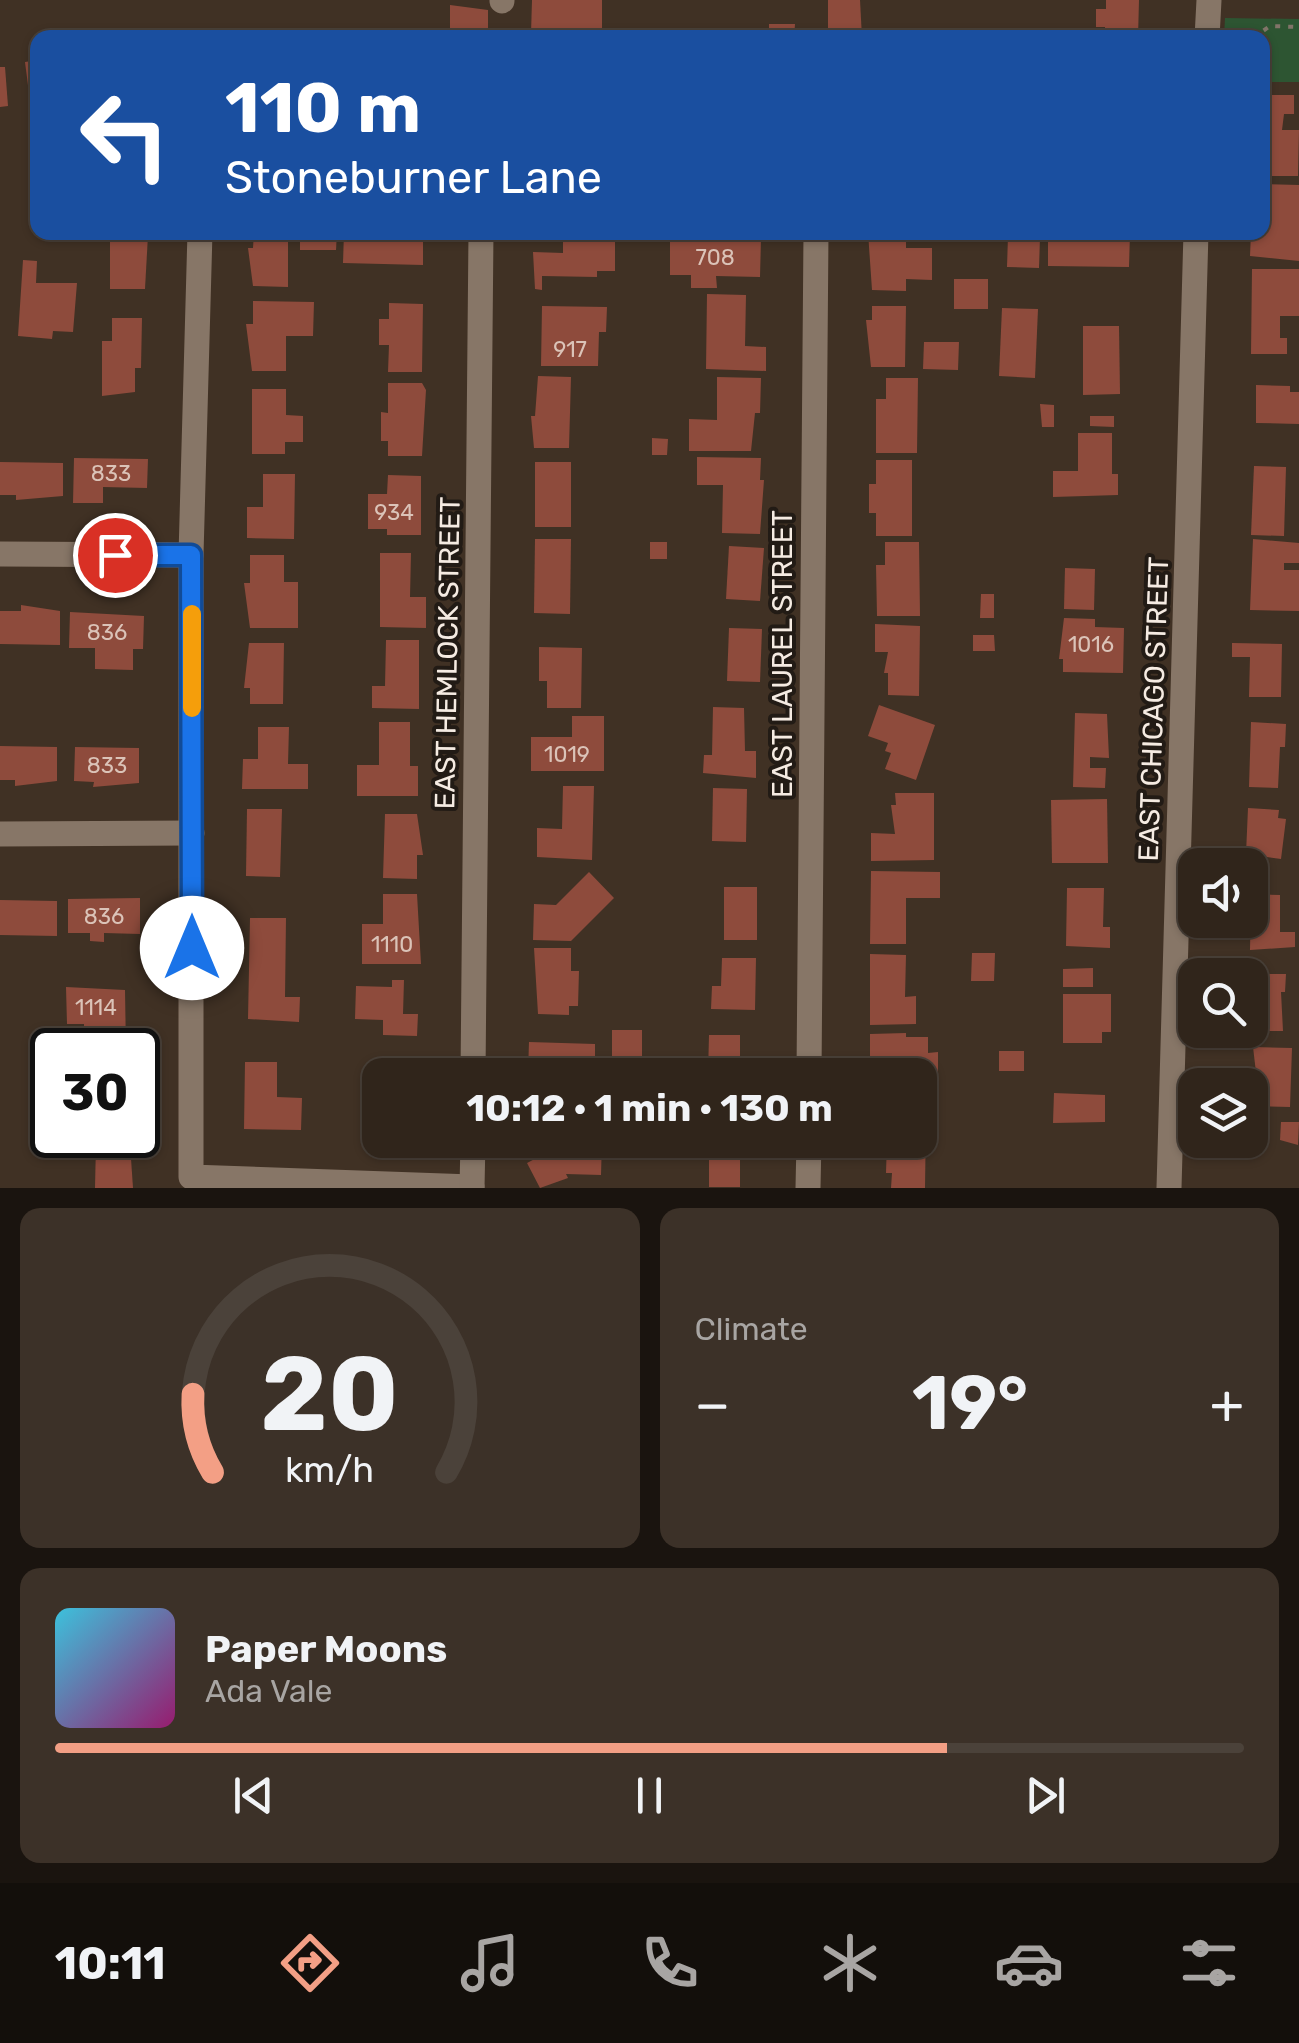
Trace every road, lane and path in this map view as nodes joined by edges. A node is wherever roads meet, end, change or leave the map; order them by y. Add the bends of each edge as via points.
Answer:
1 (1208, 0) edge
2 (1299, 28) edge
3 (1207, 30) edge
4 (1264, 30) edge
5 (200, 240) edge
6 (481, 240) edge
7 (816, 240) edge
8 (1196, 240) edge
9 (0, 554) edge
10 (191, 555) junction
11 (0, 834) edge
12 (192, 834) junction
13 (473, 1058) edge
14 (809, 1058) edge
15 (473, 1158) edge
16 (809, 1158) edge
17 (472, 1187) edge
18 (808, 1188) edge
19 (1169, 1188) edge

1 - 3 street
2 - 4 path
5 - 10 street
6 - 13 street, EAST HEMLOCK STREET
7 - 14 street, EAST LAUREL STREET
8 - 19 street, EAST CHICAGO STREET
9 - 10 street
10 - 12 street
11 - 12 street
12 - 17 street via 191,1177
15 - 17 street
16 - 18 street

